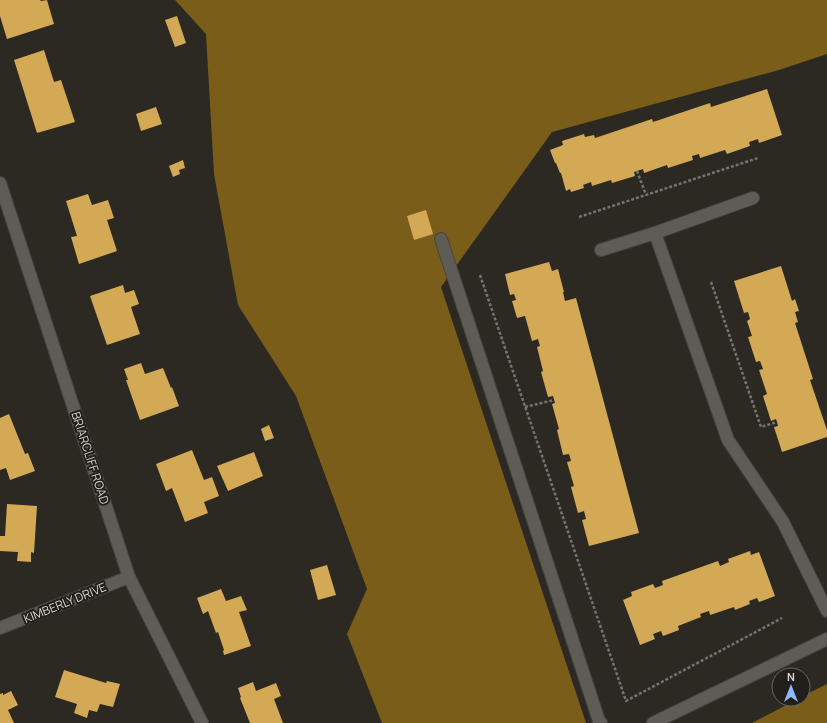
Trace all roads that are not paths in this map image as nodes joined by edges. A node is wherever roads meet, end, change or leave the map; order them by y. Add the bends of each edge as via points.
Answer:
1 (0, 183) edge
2 (753, 198) dead end
3 (655, 232) junction
4 (441, 239) dead end
5 (601, 250) dead end
6 (129, 577) junction
7 (827, 611) edge
8 (0, 628) edge
9 (827, 639) edge
10 (202, 723) edge
11 (601, 723) edge
12 (653, 723) edge

1 - 6 street, BRIARCLIFF ROAD
2 - 3 street
3 - 5 street
3 - 7 street via 728,440 783,522
4 - 11 street
6 - 8 street, KIMBERLY DRIVE
6 - 10 street, BRIARCLIFF ROAD
9 - 12 street

